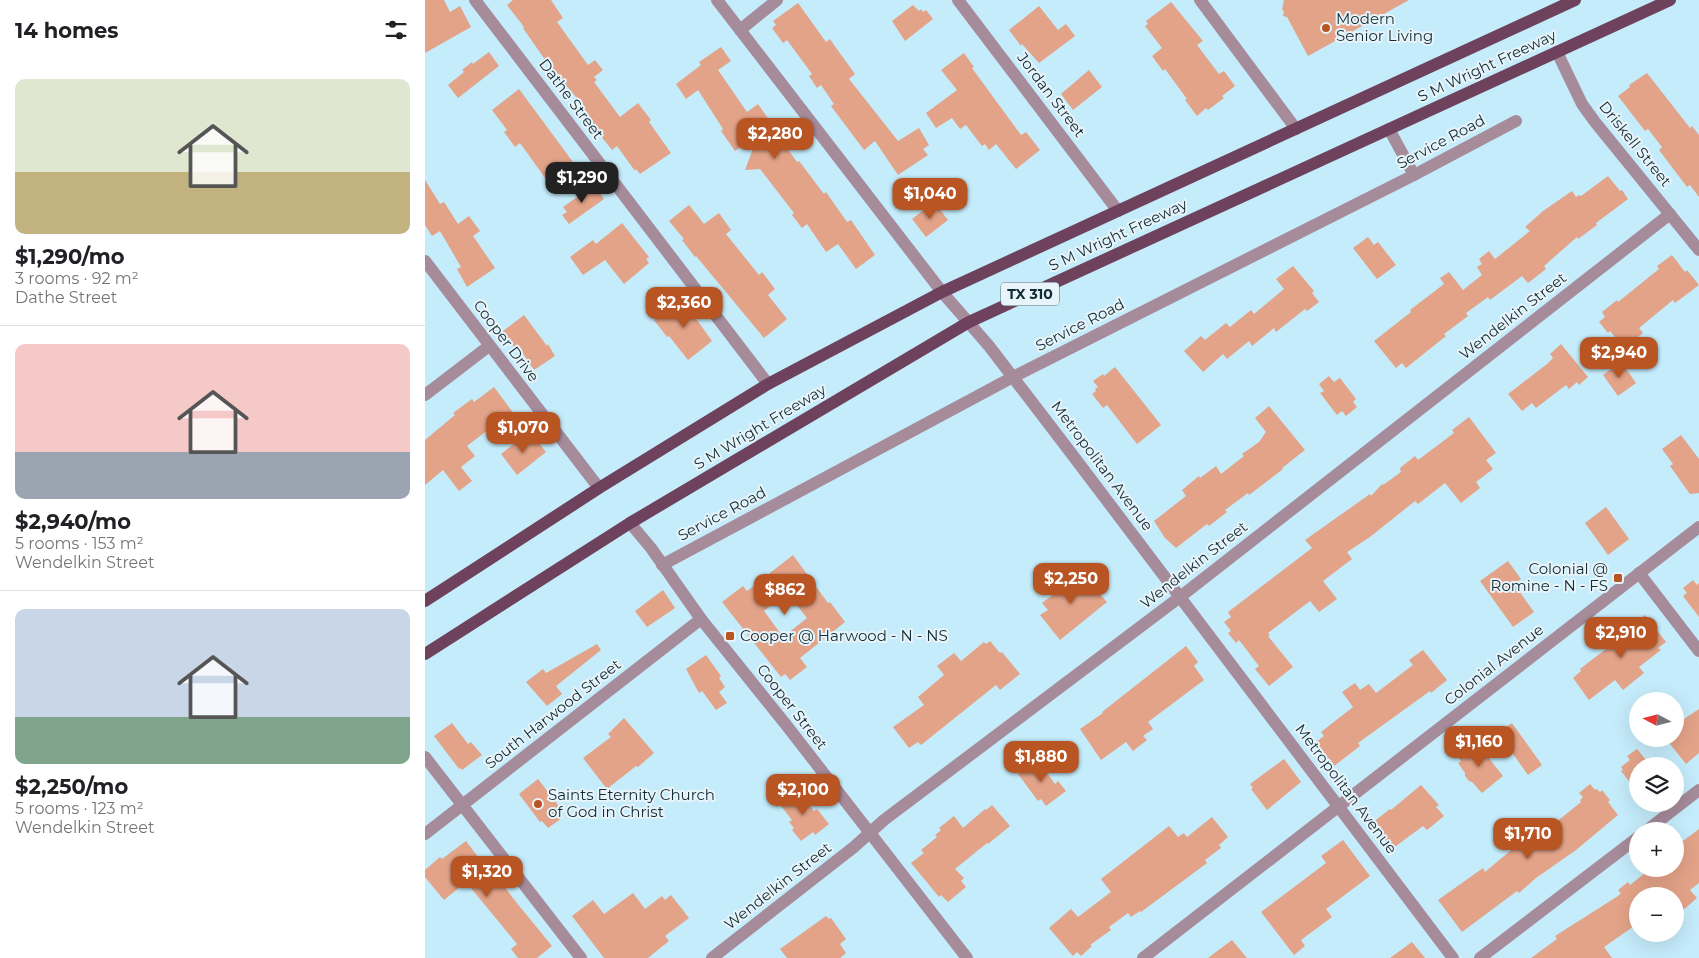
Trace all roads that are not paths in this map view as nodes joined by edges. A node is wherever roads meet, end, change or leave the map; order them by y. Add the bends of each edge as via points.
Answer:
1 (475, 0) edge
2 (717, 0) edge
3 (777, 0) edge
4 (958, 0) edge
5 (1200, 0) edge
6 (1575, 0) edge
7 (1670, 0) edge
8 (740, 30) junction
9 (1557, 52) junction
10 (1516, 121) dead end
11 (1296, 129) junction
12 (1389, 129) junction
13 (1414, 175) junction
14 (1118, 211) junction
15 (1670, 214) junction
16 (1699, 250) edge
17 (425, 261) edge
18 (942, 292) junction
19 (969, 322) junction
20 (489, 346) junction
21 (1013, 377) junction
22 (768, 384) junction
23 (425, 395) edge
24 (599, 488) junction
25 (630, 523) junction
26 (1699, 527) edge
27 (662, 565) junction
28 (1639, 573) junction
29 (1180, 597) junction
30 (425, 601) edge
31 (701, 619) junction
32 (1699, 651) edge
33 (425, 654) edge
34 (425, 757) edge
35 (1699, 790) edge
36 (463, 805) junction
37 (1339, 807) junction
38 (1658, 822) edge
39 (425, 834) edge
40 (870, 834) junction
41 (1629, 844) edge
42 (581, 958) edge
43 (712, 958) edge
44 (967, 958) edge
45 (1143, 958) edge
46 (1453, 958) edge
47 (1480, 958) edge

1 - 22 street, Dathe Street
2 - 8 street, Metropolitan Avenue
3 - 8 street
4 - 14 street, Jordan Street
5 - 11 street
6 - 11 main road, S M Wright Freeway / TX 310
7 - 9 main road, S M Wright Freeway / TX 310
8 - 18 street, Metropolitan Avenue
9 - 12 main road, S M Wright Freeway / TX 310
9 - 15 street, Driskell Street via 1587,110
10 - 13 street, Service Road
11 - 14 main road, S M Wright Freeway / TX 310
12 - 13 street
12 - 19 main road, S M Wright Freeway / TX 310
13 - 21 street, Service Road
14 - 18 main road, S M Wright Freeway / TX 310
15 - 16 street, Driskell Street
15 - 29 street, Wendelkin Street
17 - 20 street, Cooper Drive
18 - 19 street, Metropolitan Avenue
18 - 22 main road, S M Wright Freeway / TX 310
19 - 21 street, Metropolitan Avenue
19 - 25 main road, S M Wright Freeway / TX 310
20 - 23 street
20 - 24 street, Cooper Drive
21 - 27 street, Service Road
21 - 29 street, Metropolitan Avenue
22 - 24 main road, S M Wright Freeway / TX 310
24 - 30 main road, S M Wright Freeway / TX 310
25 - 27 street, Cooper Street
25 - 33 main road, S M Wright Freeway / TX 310
26 - 28 street, Colonial Avenue
27 - 31 street, Cooper Street
28 - 32 street
28 - 37 street, Colonial Avenue
29 - 37 street, Metropolitan Avenue
29 - 40 street, Wendelkin Street via 884,820
31 - 36 street, South Harwood Street
31 - 40 street, Cooper Street
34 - 36 street
35 - 38 street
36 - 39 street, South Harwood Street
36 - 42 street
37 - 45 street, Colonial Avenue
37 - 46 street, Metropolitan Avenue
40 - 43 street, Wendelkin Street
40 - 44 street, Cooper Street
41 - 47 street

